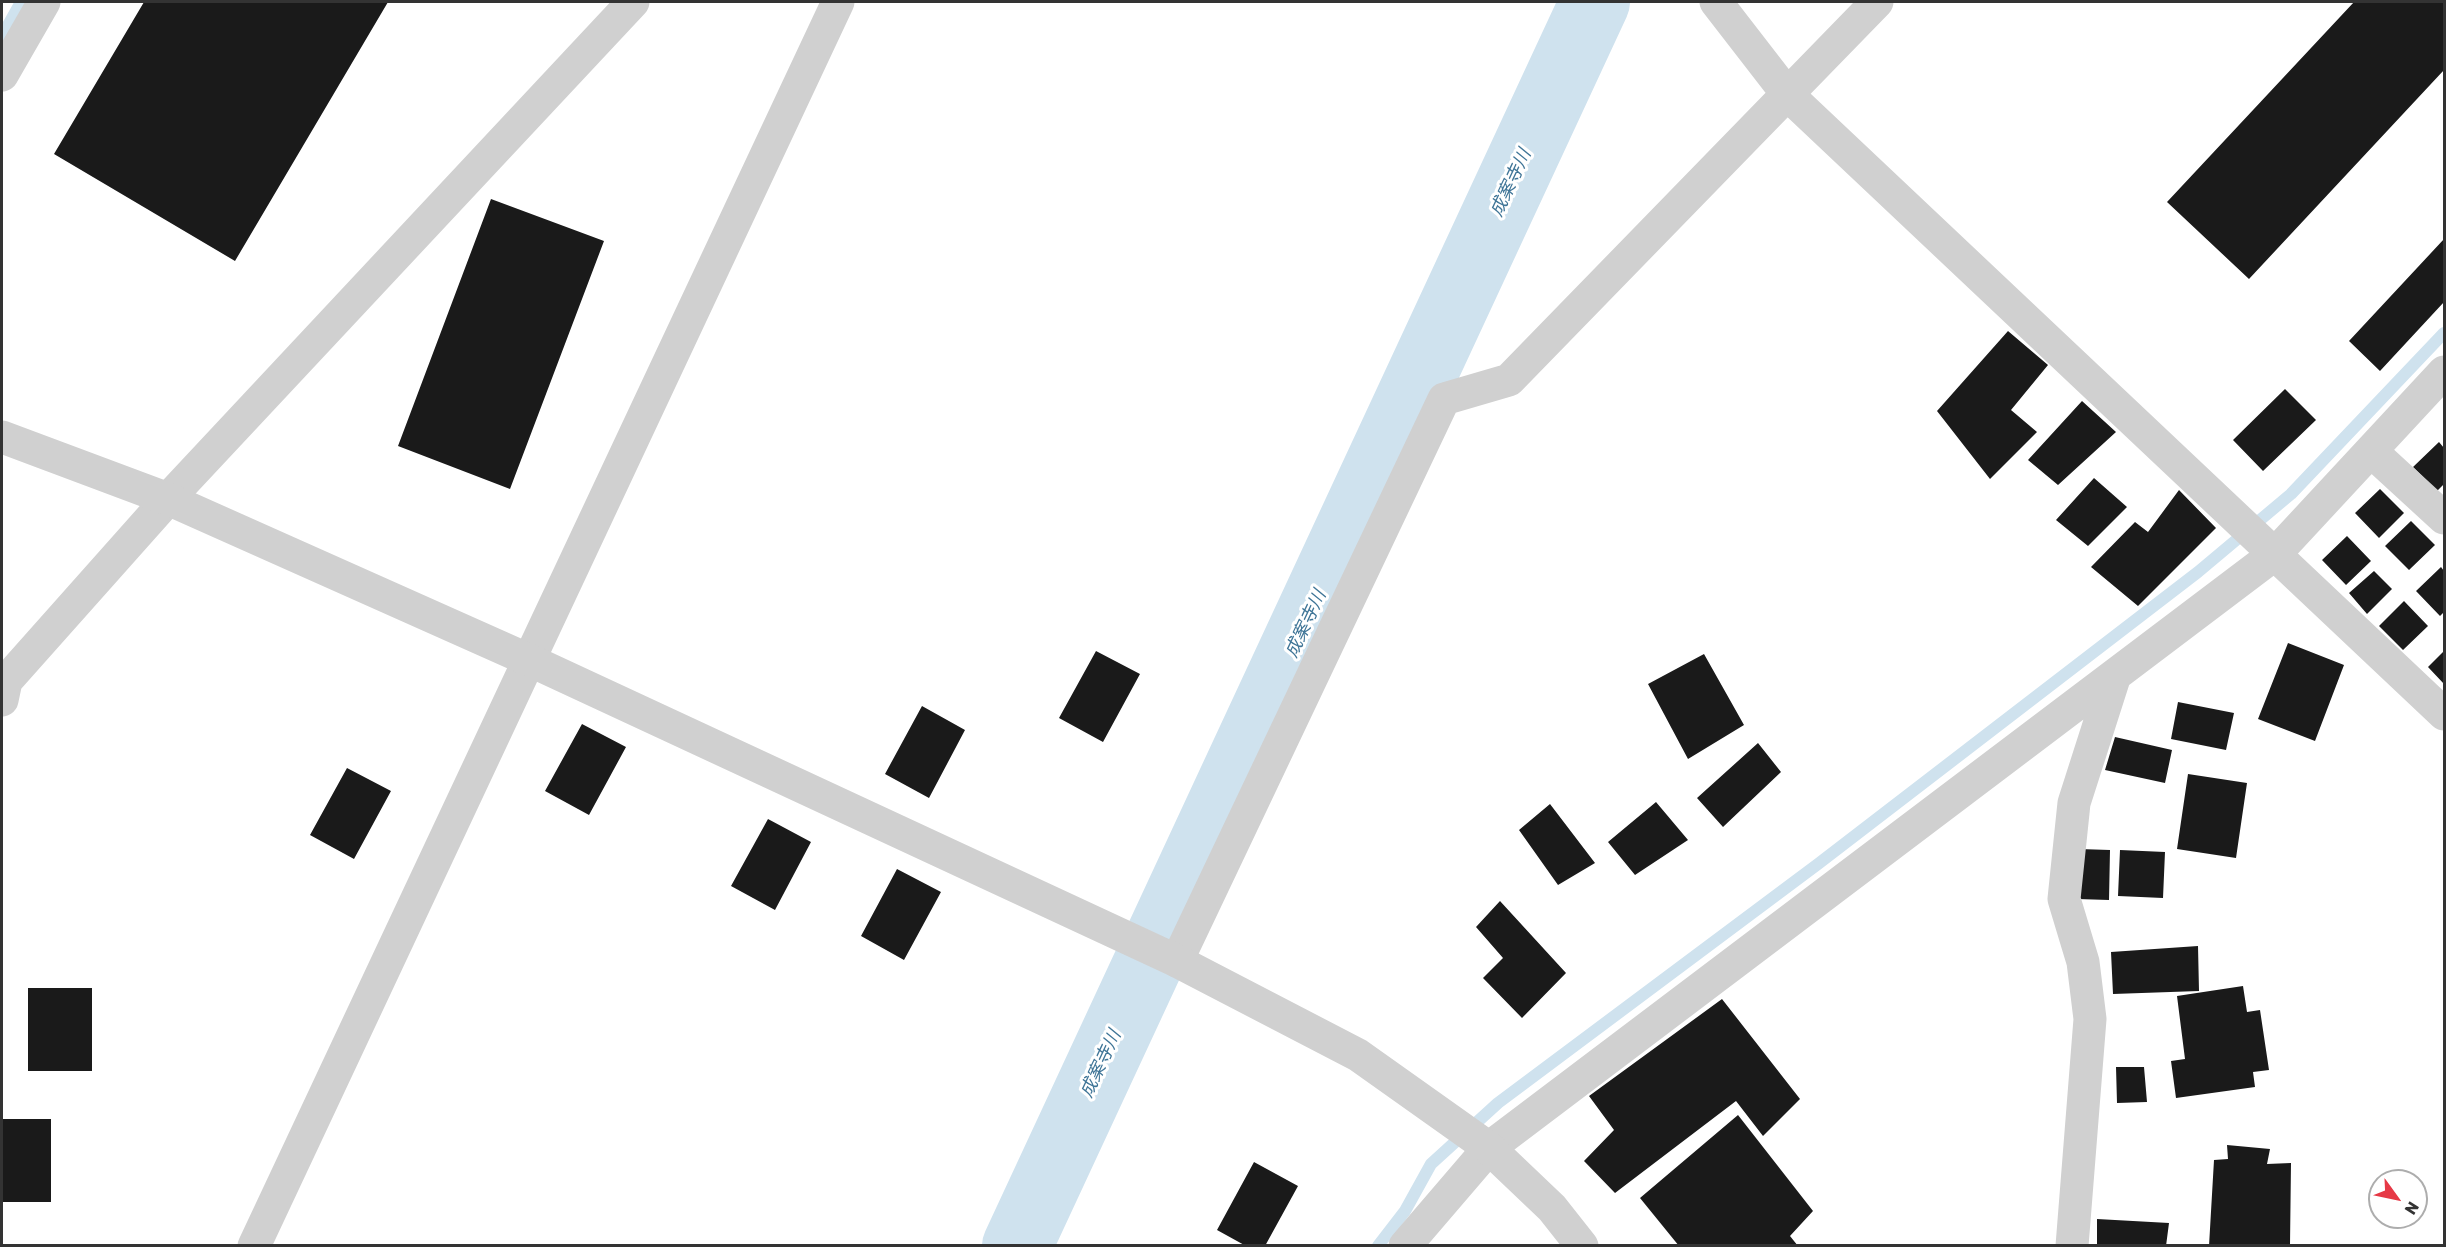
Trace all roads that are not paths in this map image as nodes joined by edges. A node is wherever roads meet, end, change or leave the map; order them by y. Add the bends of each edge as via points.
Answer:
1 (44, 2) edge
2 (633, 2) edge
3 (838, 2) edge
4 (1716, 2) edge
5 (1877, 2) edge
6 (2, 75) edge
7 (1788, 95) junction
8 (2445, 372) edge
9 (2, 437) edge
10 (2371, 452) junction
11 (168, 500) junction
12 (2445, 518) edge
13 (2275, 554) junction
14 (528, 660) junction
15 (2115, 675) junction
16 (2, 700) edge
17 (2445, 714) edge
18 (1177, 961) junction
19 (1489, 1148) junction
20 (254, 1245) edge
21 (1405, 1245) edge
22 (1582, 1245) edge
23 (2072, 1245) edge

1 - 6 street
2 - 11 street
3 - 14 street
4 - 7 street
5 - 7 street
7 - 13 street
7 - 18 street via 1509,380 1444,399
8 - 10 street
9 - 11 street
10 - 12 street
10 - 13 street
11 - 14 street
11 - 16 street via 6,681
13 - 15 street
13 - 17 street
14 - 18 street
14 - 20 street
15 - 19 street
15 - 23 street via 2074,803 2064,899 2083,962 2090,1018
18 - 19 street via 1358,1055
19 - 21 street
19 - 22 street via 1552,1208

